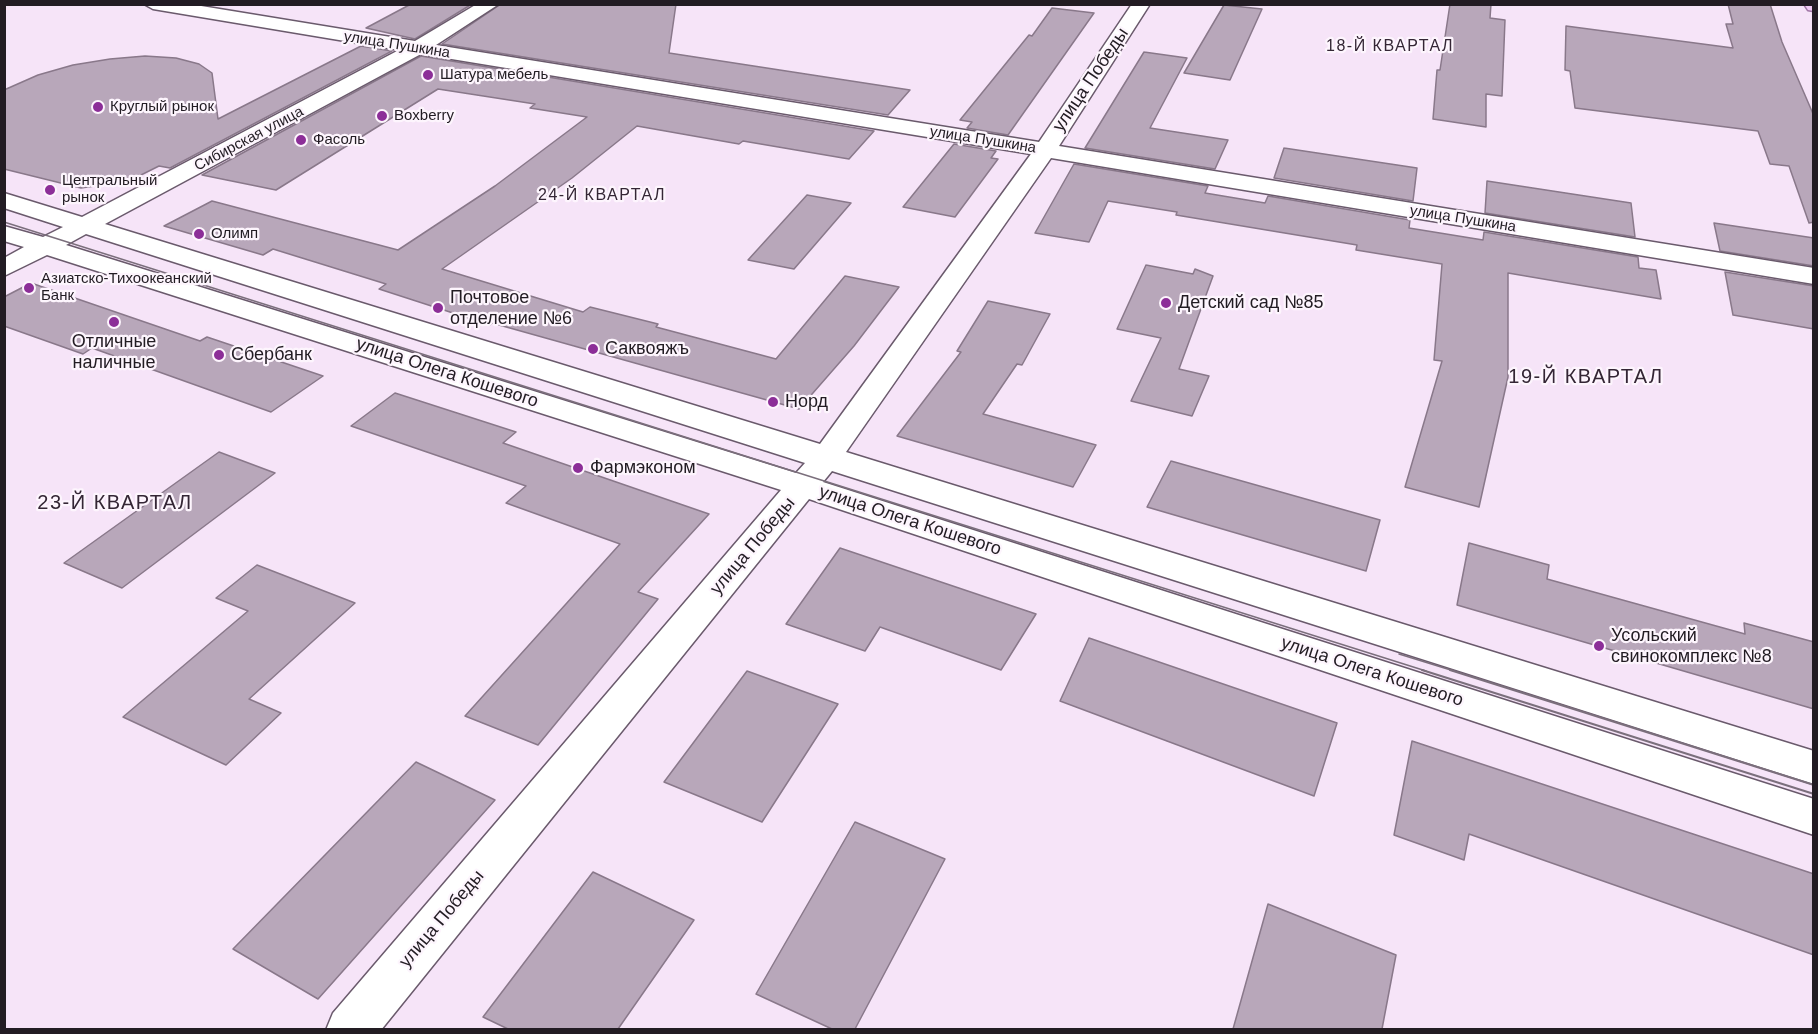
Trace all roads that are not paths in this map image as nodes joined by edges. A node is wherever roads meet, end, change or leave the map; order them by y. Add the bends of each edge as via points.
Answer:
1 (153, 4) edge
2 (490, 4) edge
3 (1141, 4) edge
4 (417, 48) junction
5 (1044, 150) junction
6 (4, 200) edge
7 (87, 225) junction
8 (4, 233) edge
9 (47, 246) junction
10 (4, 268) edge
11 (1814, 276) edge
12 (814, 472) junction
13 (1814, 768) edge
14 (1814, 817) edge
15 (350, 1029) edge

1 - 4 street, улица Пушкина
2 - 4 street, Сибирская улица
3 - 5 street, улица Победы
4 - 5 street, улица Пушкина
4 - 7 street, Сибирская улица
5 - 11 street, улица Пушкина
5 - 12 street, улица Победы
6 - 7 street, улица Олега Кошевого
7 - 9 street, Сибирская улица
7 - 12 street, улица Олега Кошевого
8 - 9 street, улица Олега Кошевого
9 - 10 street, Сибирская улица
9 - 12 street, улица Олега Кошевого
12 - 13 street, улица Олега Кошевого
12 - 14 street, улица Олега Кошевого
12 - 15 street, улица Победы

